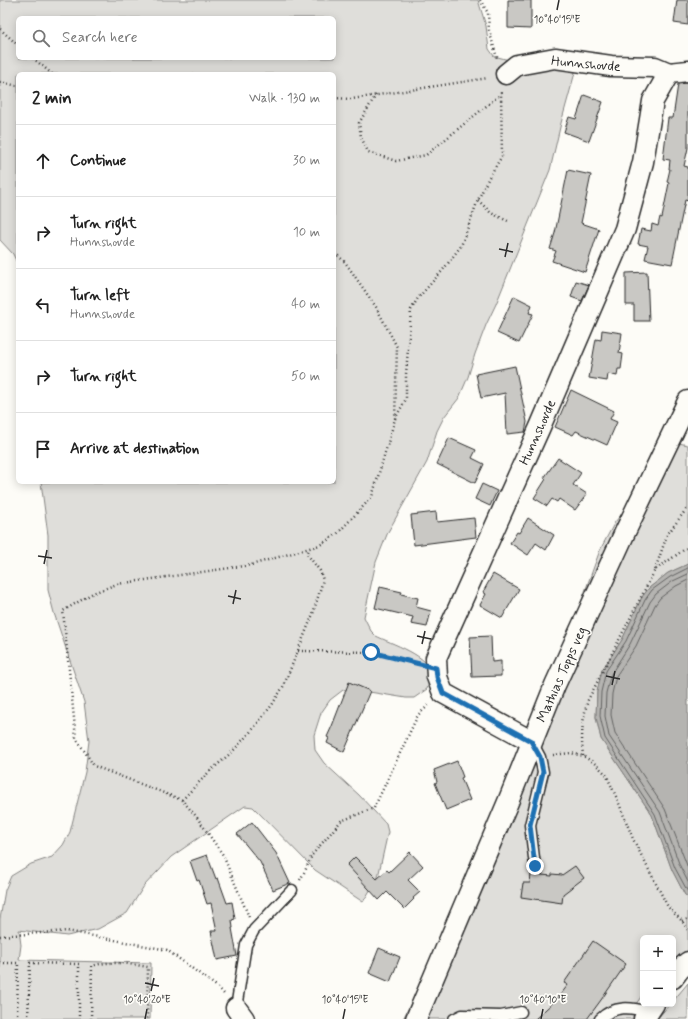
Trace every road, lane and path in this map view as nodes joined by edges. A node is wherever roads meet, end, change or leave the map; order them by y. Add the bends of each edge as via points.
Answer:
1 (480, 0) edge
2 (0, 29) edge
3 (16, 43) edge
4 (35, 60) edge
5 (50, 72) edge
6 (678, 72) edge
7 (503, 73) junction
8 (0, 82) edge
9 (16, 86) edge
10 (501, 94) junction
11 (376, 95) junction
12 (336, 98) edge
13 (478, 200) junction
14 (510, 222) dead end
15 (336, 254) edge
16 (688, 401) edge
17 (395, 419) junction
18 (688, 507) edge
19 (688, 547) edge
20 (310, 548) junction
21 (655, 570) junction
22 (298, 651) junction
23 (436, 668) junction
24 (443, 693) junction
25 (536, 749) junction
26 (583, 756) junction
27 (182, 800) junction
28 (535, 866) dead end
29 (292, 890) joint
30 (688, 919) edge
31 (682, 921) junction
32 (254, 930) junction
33 (688, 930) edge
34 (0, 936) edge
35 (688, 962) edge
36 (0, 963) edge
37 (676, 974) edge
38 (521, 1012) dead end
39 (649, 1012) edge
40 (240, 1014) edge
41 (18, 1019) edge
42 (28, 1019) edge
43 (79, 1019) edge
44 (91, 1019) edge
45 (146, 1019) edge
46 (416, 1019) edge
47 (454, 1019) edge
48 (600, 1019) edge

1 - 7 path via 488,13 489,30
2 - 3 path
4 - 5 path
6 - 7 street, Hunnshovde via 655,67 611,66 555,58 517,65
6 - 23 street, Hunnshovde via 653,101 643,162 625,230 436,658
7 - 10 path
7 - 11 path via 490,78
8 - 9 path
10 - 11 path via 426,155 396,161 368,152 361,137 359,122
10 - 13 path via 502,156
11 - 12 path via 352,99
13 - 14 path via 491,213
13 - 17 path via 460,246 411,310 406,399
15 - 17 path via 345,262 376,307 397,347
16 - 25 street, Mathias Topps veg via 555,685
17 - 20 path via 372,497 338,534
18 - 21 path via 668,535
19 - 21 path
20 - 22 path via 307,554 320,571 323,580
20 - 27 path via 251,565 118,584 93,593 63,611 76,738 94,766
21 - 26 path via 588,700 582,720
22 - 23 path via 371,652
22 - 27 path via 283,687 253,729
23 - 24 street, Hunnshovde
24 - 25 street
24 - 29 path via 418,716 374,808 341,822 312,855
25 - 26 path
25 - 28 lane via 543,772 530,825
25 - 46 street, Mathias Topps veg via 508,802
26 - 31 path via 606,774 633,840 668,907
27 - 32 path via 223,855
29 - 32 lane
30 - 31 path
31 - 33 path
32 - 40 lane via 246,945
34 - 40 path via 67,931 167,950 219,988
35 - 37 street
36 - 41 path via 18,963
38 - 47 lane via 501,1016 462,1015
39 - 48 lane via 619,1008
42 - 43 path via 30,963 79,964
44 - 45 path via 92,966 98,964 148,967

